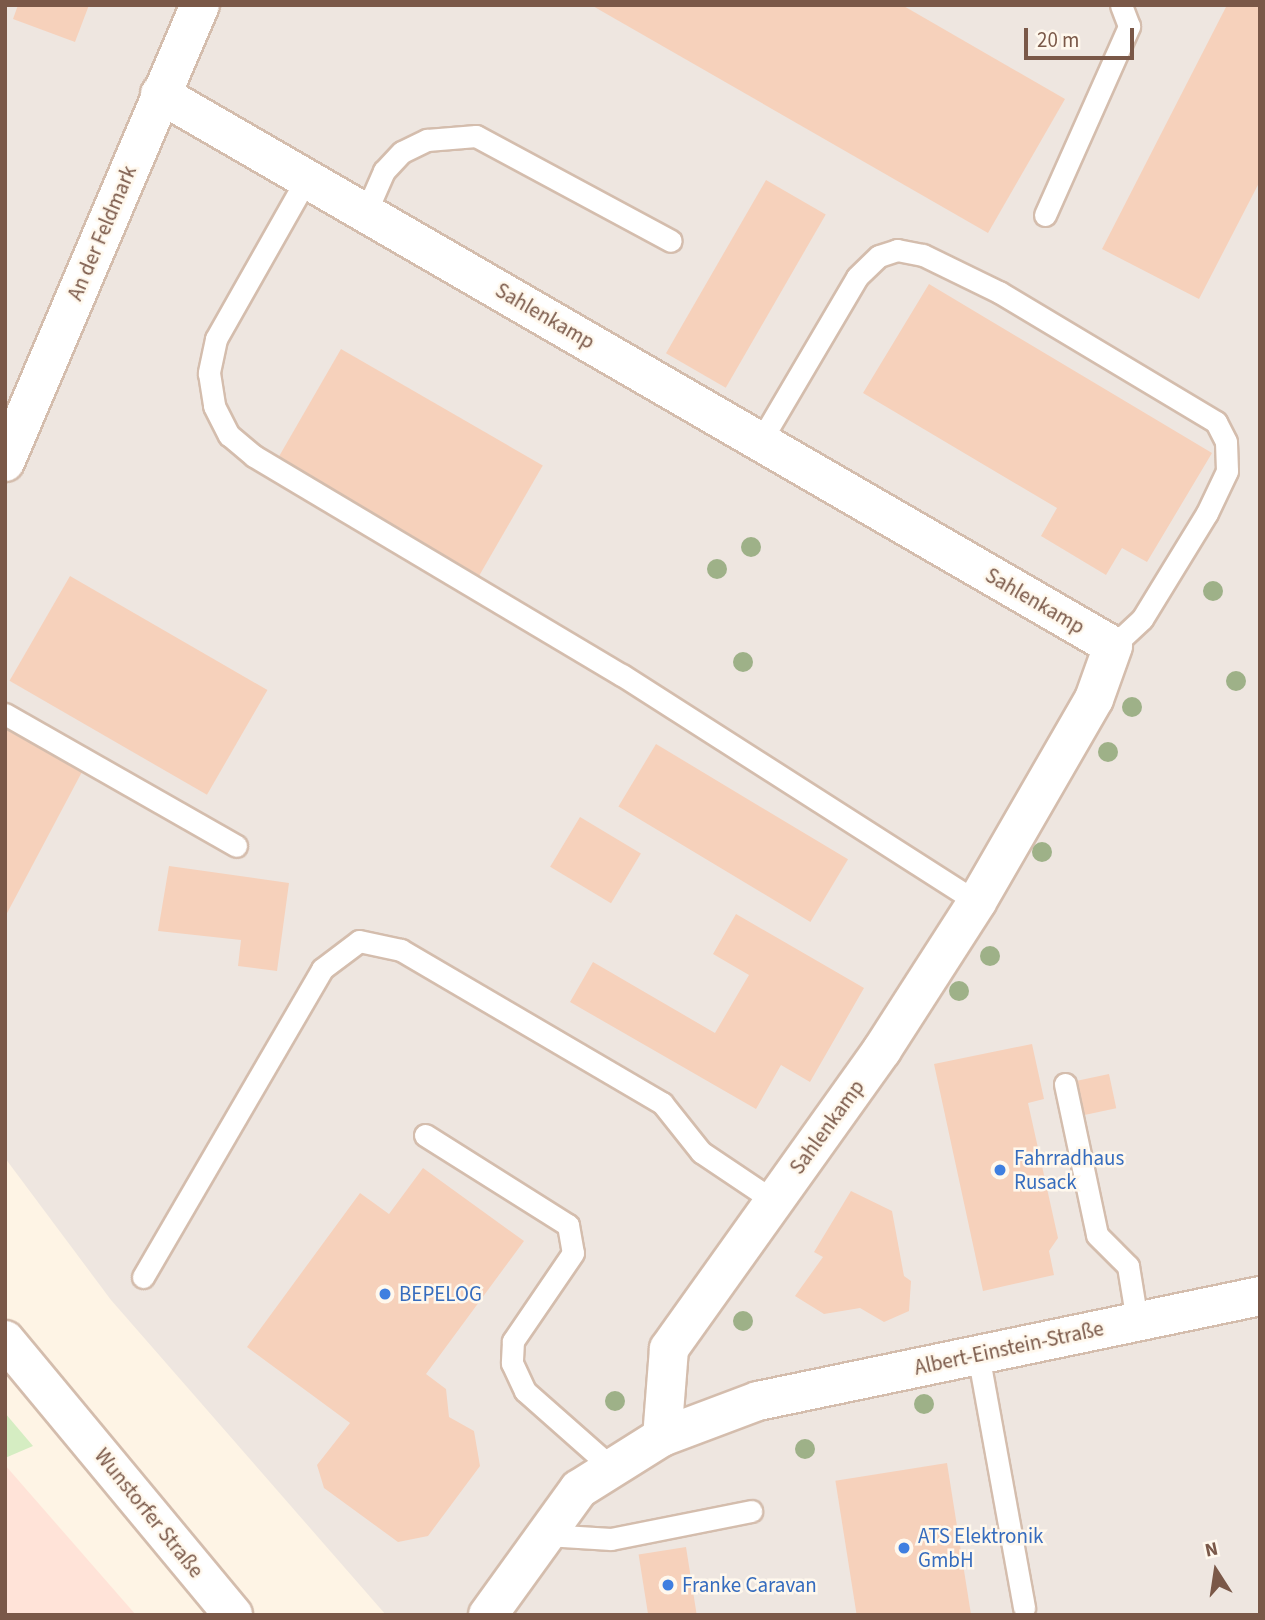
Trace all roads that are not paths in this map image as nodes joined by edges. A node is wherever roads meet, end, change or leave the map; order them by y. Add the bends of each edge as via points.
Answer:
1 (200, 5) edge
2 (1121, 5) edge
3 (160, 94) junction
4 (307, 178) junction
5 (366, 212) junction
6 (1045, 215) dead end
7 (671, 242) dead end
8 (760, 442) junction
9 (5, 462) edge
10 (1113, 646) junction
11 (5, 715) edge
12 (236, 846) dead end
13 (977, 902) junction
14 (1065, 1084) dead end
15 (425, 1135) dead end
16 (775, 1200) junction
17 (143, 1277) dead end
18 (1260, 1296) edge
19 (1137, 1321) junction
20 (5, 1340) edge
21 (978, 1354) junction
22 (662, 1437) junction
23 (611, 1467) junction
24 (751, 1511) dead end
25 (546, 1535) junction
26 (1024, 1608) dead end
27 (233, 1615) edge
28 (488, 1615) edge

1 - 3 street, An der Feldmark
2 - 6 lane via 1129,26
3 - 4 street, Sahlenkamp
3 - 9 street, An der Feldmark
4 - 5 street, Sahlenkamp
4 - 13 lane via 216,339 209,373 214,406 229,435 254,456 622,675
5 - 7 lane via 374,186 402,152 437,137 476,136
5 - 8 street, Sahlenkamp
8 - 10 street, Sahlenkamp
8 - 10 lane via 857,277 879,256 897,250 923,254 999,292 1216,422 1226,442 1227,471 1207,513 1142,619
10 - 13 street, Sahlenkamp via 1094,699
11 - 12 lane
13 - 16 street, Sahlenkamp
14 - 19 lane via 1097,1235 1128,1266
15 - 23 lane via 568,1225 573,1253 513,1341 512,1363 525,1391
16 - 17 lane via 701,1152 662,1103 401,950 359,941 322,968
16 - 22 street, Sahlenkamp via 669,1349
18 - 19 street, Albert-Einstein-Straße
19 - 21 street, Albert-Einstein-Straße
20 - 27 street, Wunstorfer Straße
21 - 22 street, Albert-Einstein-Straße via 758,1401
21 - 26 lane
22 - 23 street
23 - 25 street via 579,1489
24 - 25 lane via 611,1539
25 - 28 street

